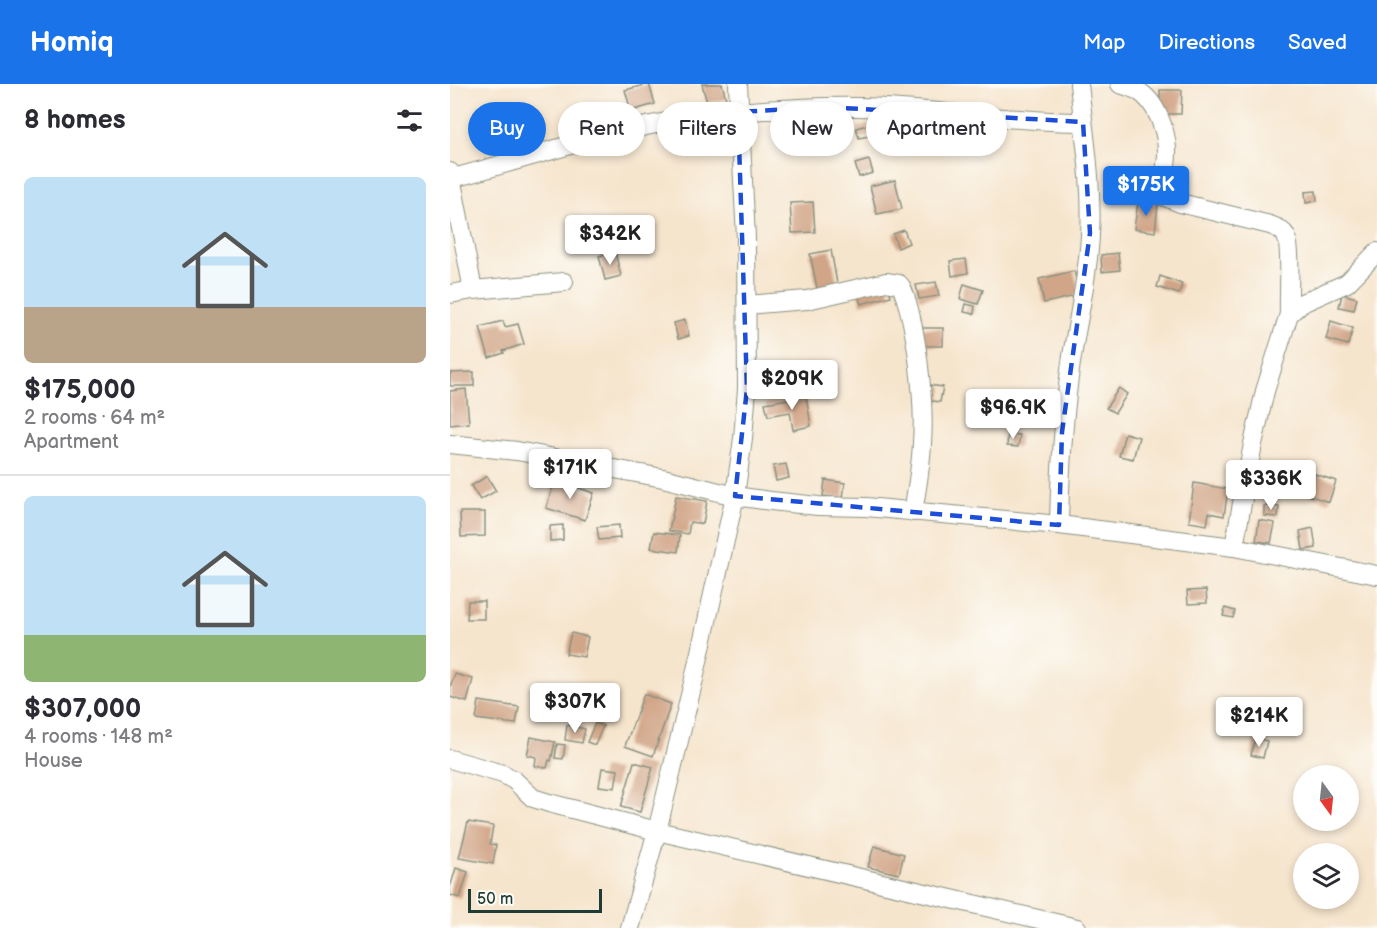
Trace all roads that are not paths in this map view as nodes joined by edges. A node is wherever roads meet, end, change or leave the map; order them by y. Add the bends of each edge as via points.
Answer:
1 (738, 84) edge
2 (1079, 84) edge
3 (1120, 84) edge
4 (738, 102) edge
5 (758, 111) edge
6 (1083, 122) junction
7 (657, 124) edge
8 (741, 156) edge
9 (451, 177) edge
10 (1377, 252) edge
11 (564, 282) dead end
12 (473, 290) junction
13 (450, 294) edge
14 (747, 305) junction
15 (1289, 314) junction
16 (450, 444) edge
17 (735, 496) junction
18 (913, 512) junction
19 (1059, 525) junction
20 (1234, 547) junction
21 (1377, 574) edge
22 (450, 759) edge
23 (657, 831) junction
24 (630, 928) edge
25 (1077, 928) edge

1 - 4 street
2 - 6 street
3 - 15 street via 1148,99 1161,121 1167,150 1165,197 1270,225 1286,236
5 - 6 street via 826,107 929,110
6 - 19 street via 1090,233 1062,432
7 - 9 street
8 - 14 street
9 - 12 street
10 - 15 street via 1347,283 1302,303
11 - 12 street
12 - 13 street
14 - 17 street via 747,389
14 - 18 street via 807,300 886,282 899,284 911,319 920,395 922,440
15 - 20 street via 1253,444
16 - 17 street via 517,451 663,478
17 - 18 street
17 - 23 street
18 - 19 street
19 - 20 street
20 - 21 street
22 - 23 street via 503,774 533,798
23 - 24 street
23 - 25 street

